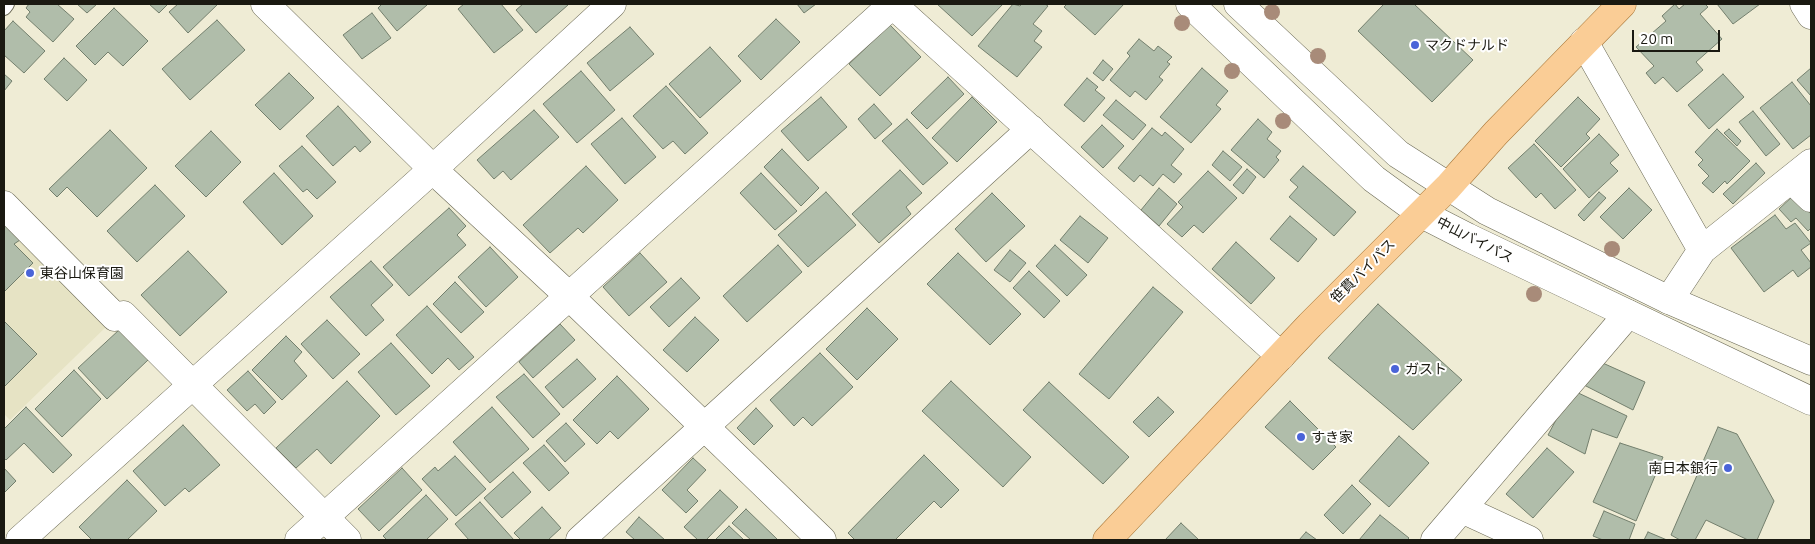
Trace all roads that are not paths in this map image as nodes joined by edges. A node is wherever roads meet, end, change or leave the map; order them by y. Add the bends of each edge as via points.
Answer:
1 (8, 4) edge
2 (265, 4) edge
3 (612, 4) edge
4 (893, 4) edge
5 (1190, 4) edge
6 (1238, 4) edge
7 (1622, 4) edge
8 (1804, 4) edge
9 (4, 8) edge
10 (1811, 15) edge
11 (1584, 42) junction
12 (1031, 129) junction
13 (433, 169) junction
14 (1801, 171) edge
15 (1448, 187) junction
16 (1811, 198) edge
17 (4, 205) edge
18 (1422, 214) junction
19 (1702, 250) junction
20 (569, 296) junction
21 (1669, 300) junction
22 (1628, 314) junction
23 (1281, 356) junction
24 (1811, 361) edge
25 (192, 385) junction
26 (1811, 401) edge
27 (704, 427) junction
28 (1462, 508) junction
29 (324, 517) junction
30 (806, 535) edge
31 (20, 540) edge
32 (299, 540) edge
33 (347, 540) edge
34 (580, 540) edge
35 (1107, 540) edge
36 (1435, 540) edge
37 (1529, 540) edge

1 - 9 lane
2 - 13 street
3 - 13 street
4 - 12 street
4 - 20 street
5 - 18 street, 中山バイパス via 1374,179
6 - 15 street via 1398,154
7 - 11 main road, 笹貫バイパス
8 - 10 street
11 - 15 main road, 笹貫バイパス
11 - 19 street
12 - 23 street
12 - 27 street
13 - 20 street
13 - 25 street
14 - 16 street
14 - 19 street
15 - 18 main road, 笹貫バイパス
15 - 21 street via 1487,211
17 - 25 street via 115,317 123,315
18 - 22 street, 中山バイパス
18 - 23 main road, 笹貫バイパス
19 - 21 street
20 - 27 street
20 - 29 street
21 - 24 street
22 - 26 street, 中山バイパス
22 - 28 street
23 - 35 main road, 笹貫バイパス
25 - 29 street
25 - 31 street
27 - 30 street
27 - 34 street
28 - 36 street
28 - 37 street
29 - 32 street
29 - 33 street

